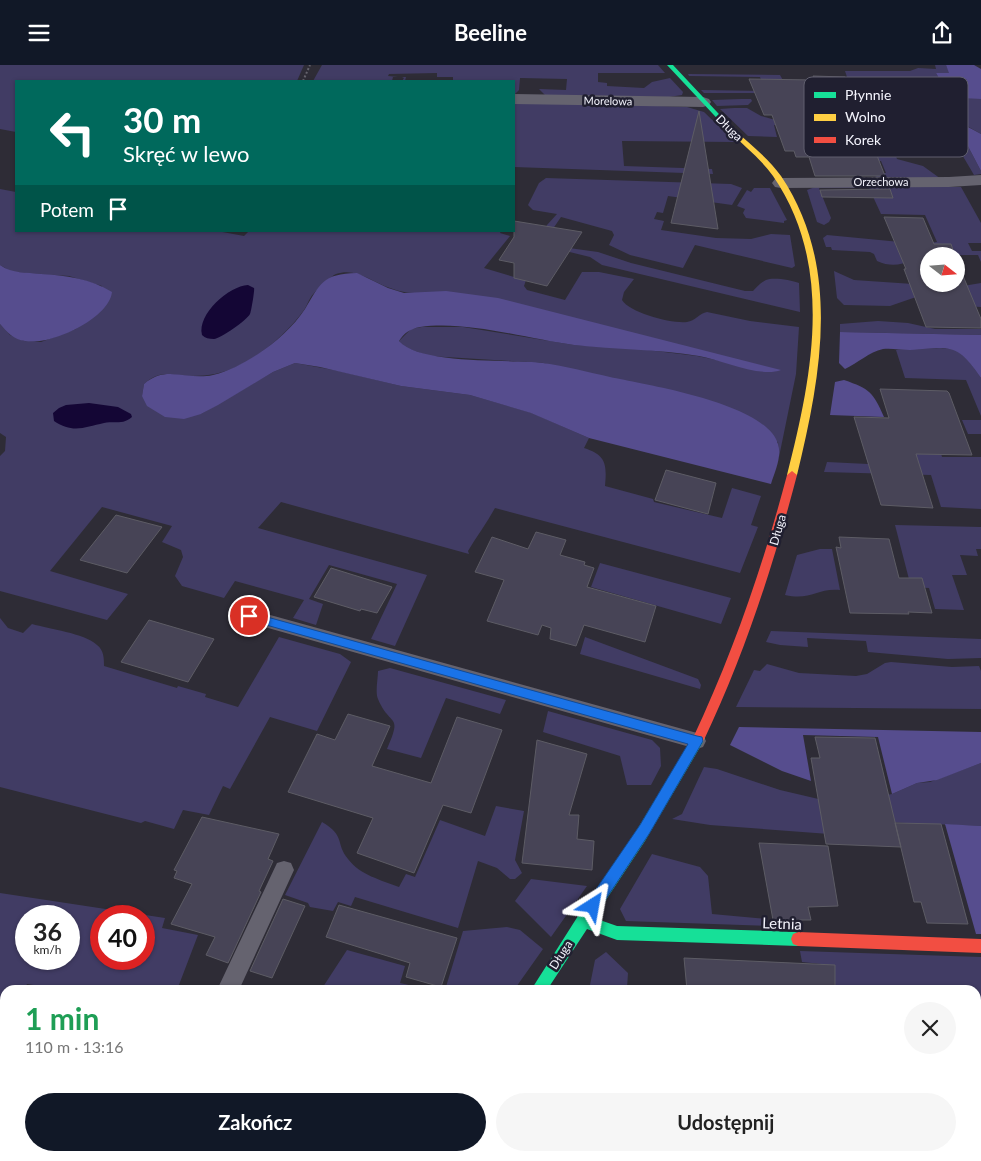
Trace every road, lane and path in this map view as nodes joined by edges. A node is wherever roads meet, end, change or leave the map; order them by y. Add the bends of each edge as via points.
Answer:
1 (310, 65) edge
2 (670, 65) edge
3 (303, 80) edge
4 (515, 99) edge
5 (703, 102) junction
6 (981, 180) edge
7 (781, 183) junction
8 (249, 616) dead end
9 (697, 741) junction
10 (284, 871) dead end
11 (583, 921) junction
12 (981, 946) edge
13 (230, 985) edge
14 (541, 985) edge

1 - 3 path
2 - 5 street, Długa
4 - 5 street, Morelowa
5 - 7 street, Długa
6 - 7 street, Orzechowa via 949,183
7 - 9 street, Długa via 802,224 814,269 818,312 814,384 760,594 723,688
8 - 9 lane
9 - 11 street, Długa via 644,830
10 - 13 lane
11 - 12 street, Letnia via 617,933
11 - 14 street, Długa

